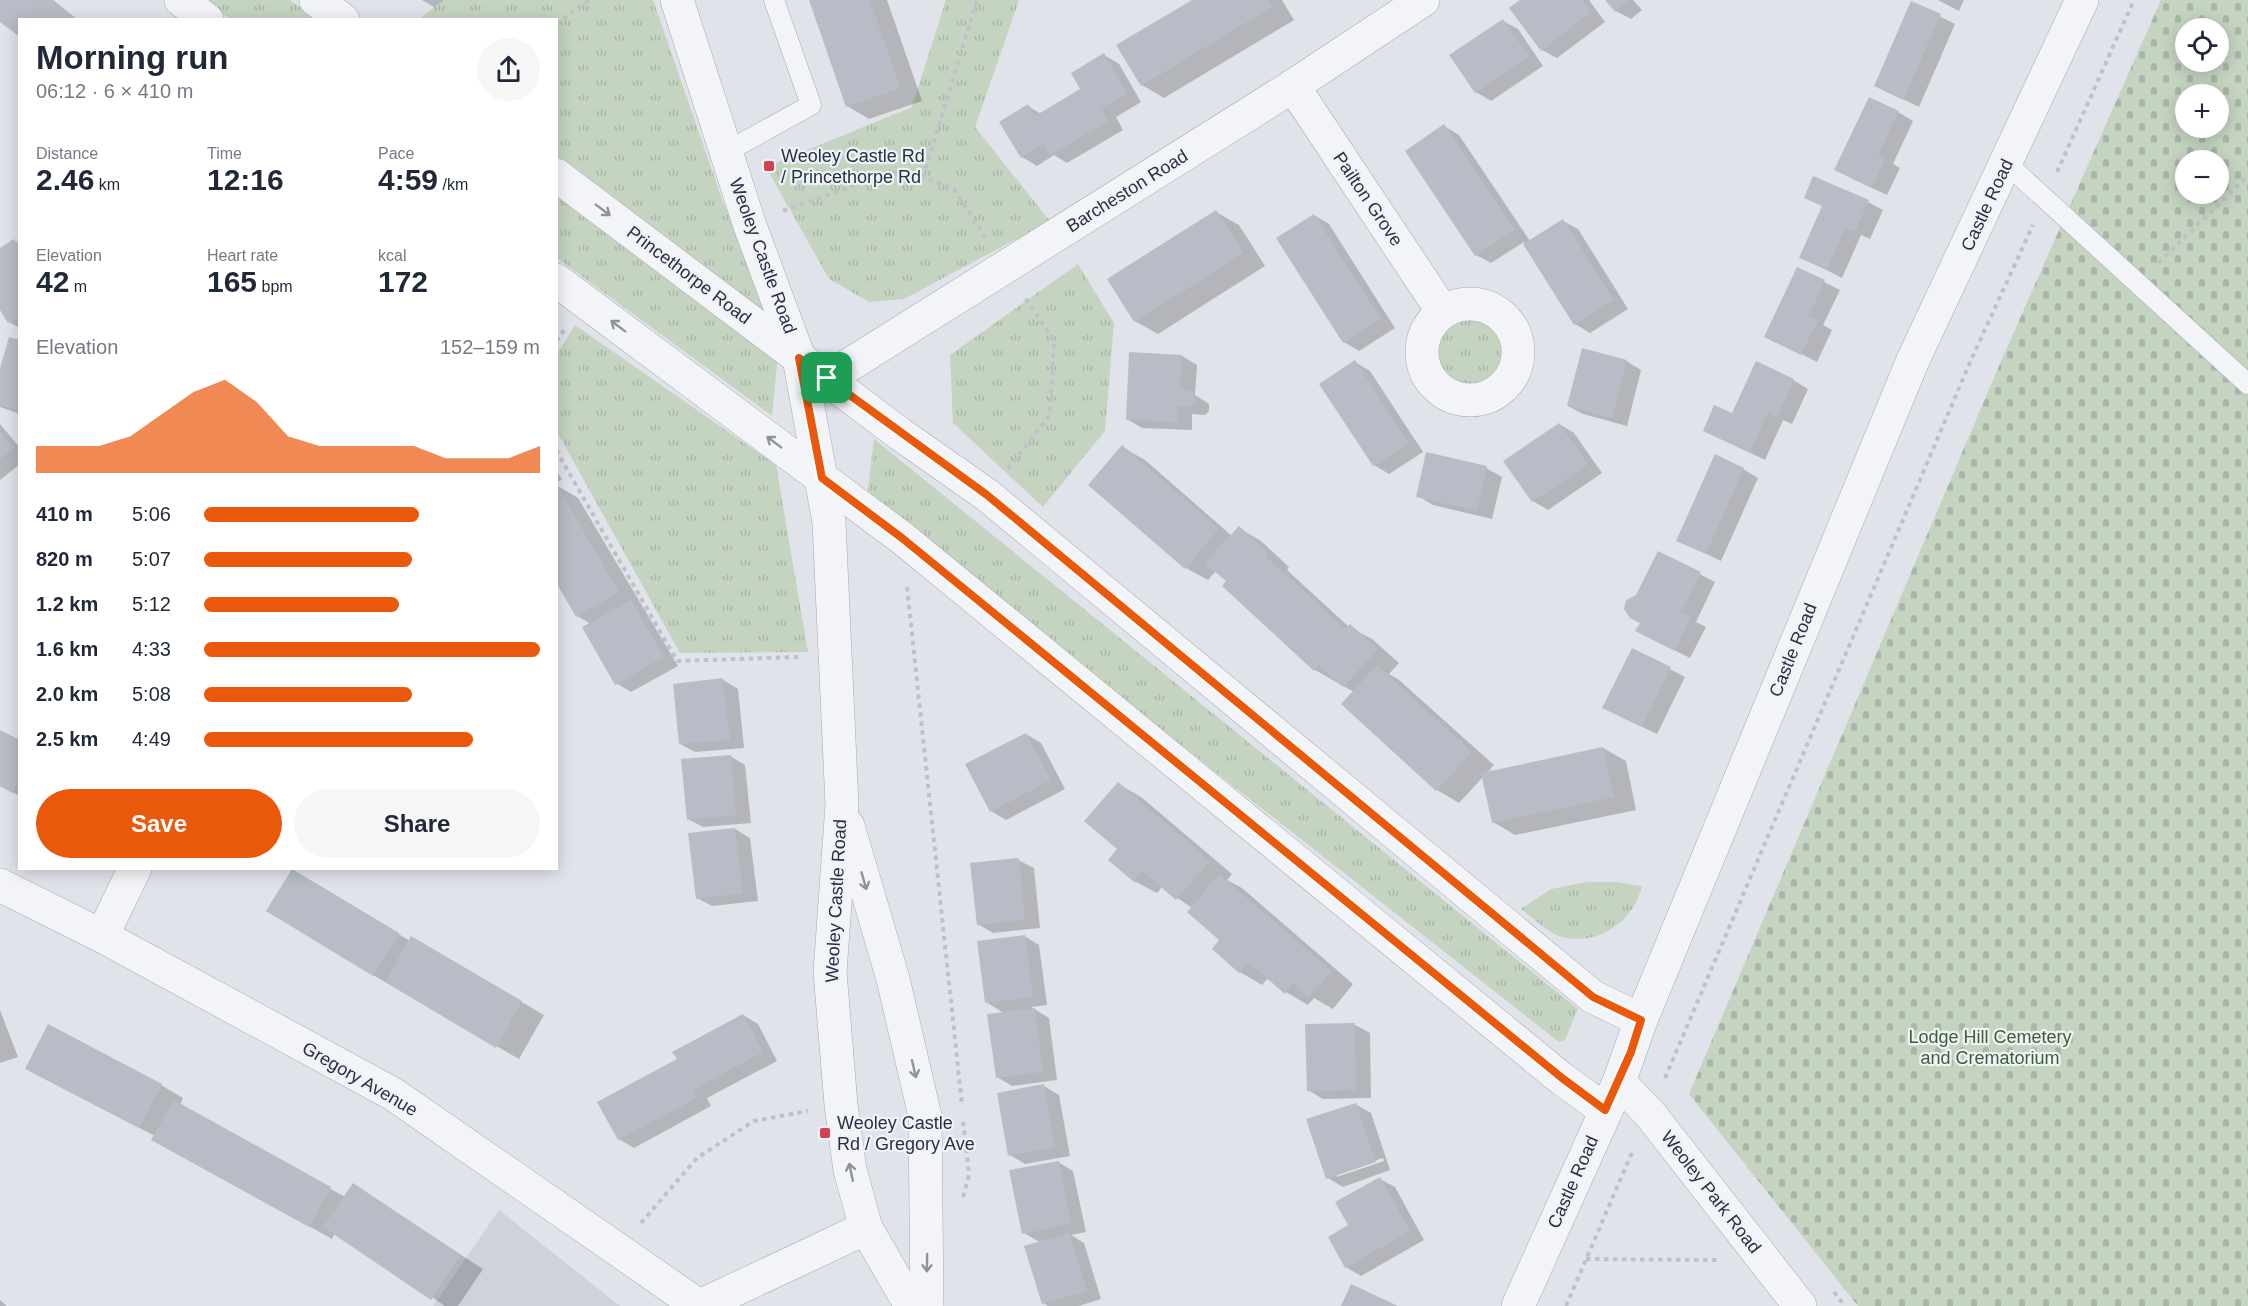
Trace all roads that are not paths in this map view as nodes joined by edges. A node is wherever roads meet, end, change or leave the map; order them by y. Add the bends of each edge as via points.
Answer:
1 (181, 0) edge
2 (316, 0) edge
3 (677, 0) edge
4 (774, 0) edge
5 (1423, 0) edge
6 (2082, 0) edge
7 (204, 18) edge
8 (340, 18) edge
9 (1293, 86) junction
10 (726, 152) junction
11 (2007, 164) junction
12 (558, 177) edge
13 (558, 281) edge
14 (1443, 312) dead end
15 (799, 358) junction
16 (827, 378) junction
17 (2248, 384) edge
18 (822, 478) junction
19 (842, 805) junction
20 (134, 870) edge
21 (0, 885) edge
22 (102, 936) junction
23 (1641, 1020) junction
24 (1612, 1096) junction
25 (866, 1228) junction
26 (700, 1306) edge
27 (911, 1306) edge
28 (927, 1306) edge
29 (1518, 1306) edge
30 (1800, 1306) edge

1 - 7 street
2 - 8 street
3 - 10 street, Weoley Castle Road
4 - 10 lane via 811,105
5 - 9 street, Barcheston Road
6 - 11 street, Castle Road
9 - 14 street, Pailton Grove
9 - 16 street, Barcheston Road
10 - 15 street, Weoley Castle Road
11 - 17 lane
11 - 23 street, Castle Road via 1913,360
12 -> 15 street, Princethorpe Road
18 -> 13 street
15 - 16 street, Princethorpe Road
15 - 18 street, Weoley Castle Road
16 - 23 street, Princethorpe Road via 987,495 1593,997
18 - 19 street, Weoley Castle Road via 829,522
18 - 24 street via 902,538 1562,1078
25 -> 19 street, Weoley Castle Road via 850,1170 830,972
19 -> 28 street, Weoley Castle Road via 893,980 926,1116
20 - 22 street
21 - 22 street, Gregory Avenue
22 - 26 street, Gregory Avenue via 393,1095
23 - 24 street, Castle Road
24 - 29 street, Castle Road
24 - 30 street, Weoley Park Road via 1650,1114
25 - 26 street, Gregory Avenue
25 - 27 street, Weoley Castle Road

